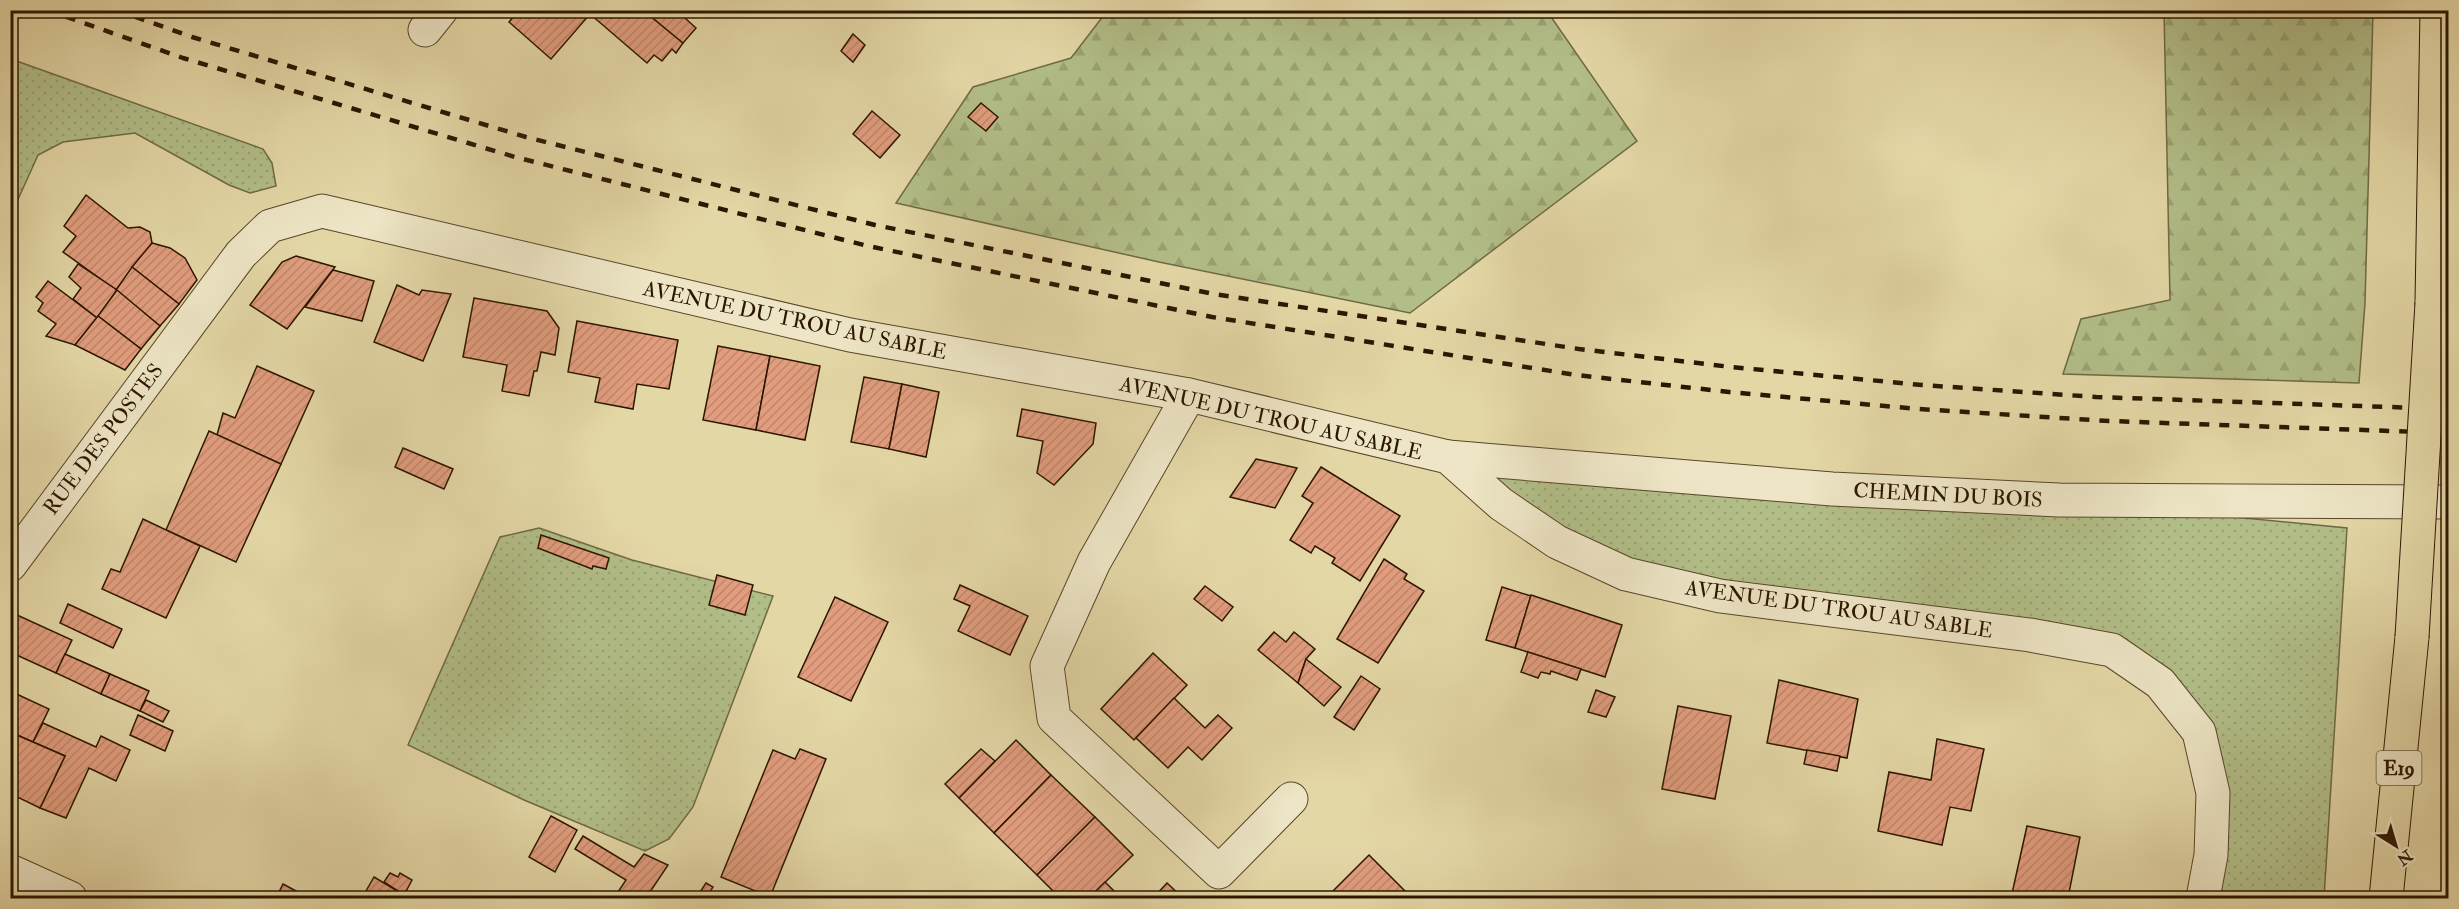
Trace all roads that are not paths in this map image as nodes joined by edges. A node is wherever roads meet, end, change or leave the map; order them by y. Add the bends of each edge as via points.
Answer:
1 (2437, 10) edge
2 (175, 343) joint
3 (1189, 395) junction
4 (1448, 457) junction
5 (2448, 502) edge
6 (10, 565) edge
7 (1291, 799) dead end
8 (10, 871) edge
9 (70, 898) edge
10 (2204, 898) edge
11 (2386, 898) edge

1 - 11 highway, E19, bridge via 2432,303 2412,637
2 - 3 street, AVENUE DU TROU AU SABLE via 242,254 270,226 321,211 850,335
2 - 6 street, RUE DES POSTES
3 - 4 street, AVENUE DU TROU AU SABLE
3 - 7 street via 1094,561 1047,666 1054,718 1219,872
4 - 5 street, CHEMIN DU BOIS via 1832,489 2059,500
4 - 10 street, AVENUE DU TROU AU SABLE via 1502,504 1557,542 1626,574 1720,596 2030,635 2112,650 2160,684 2199,732 2213,793 2211,855
8 - 9 street

